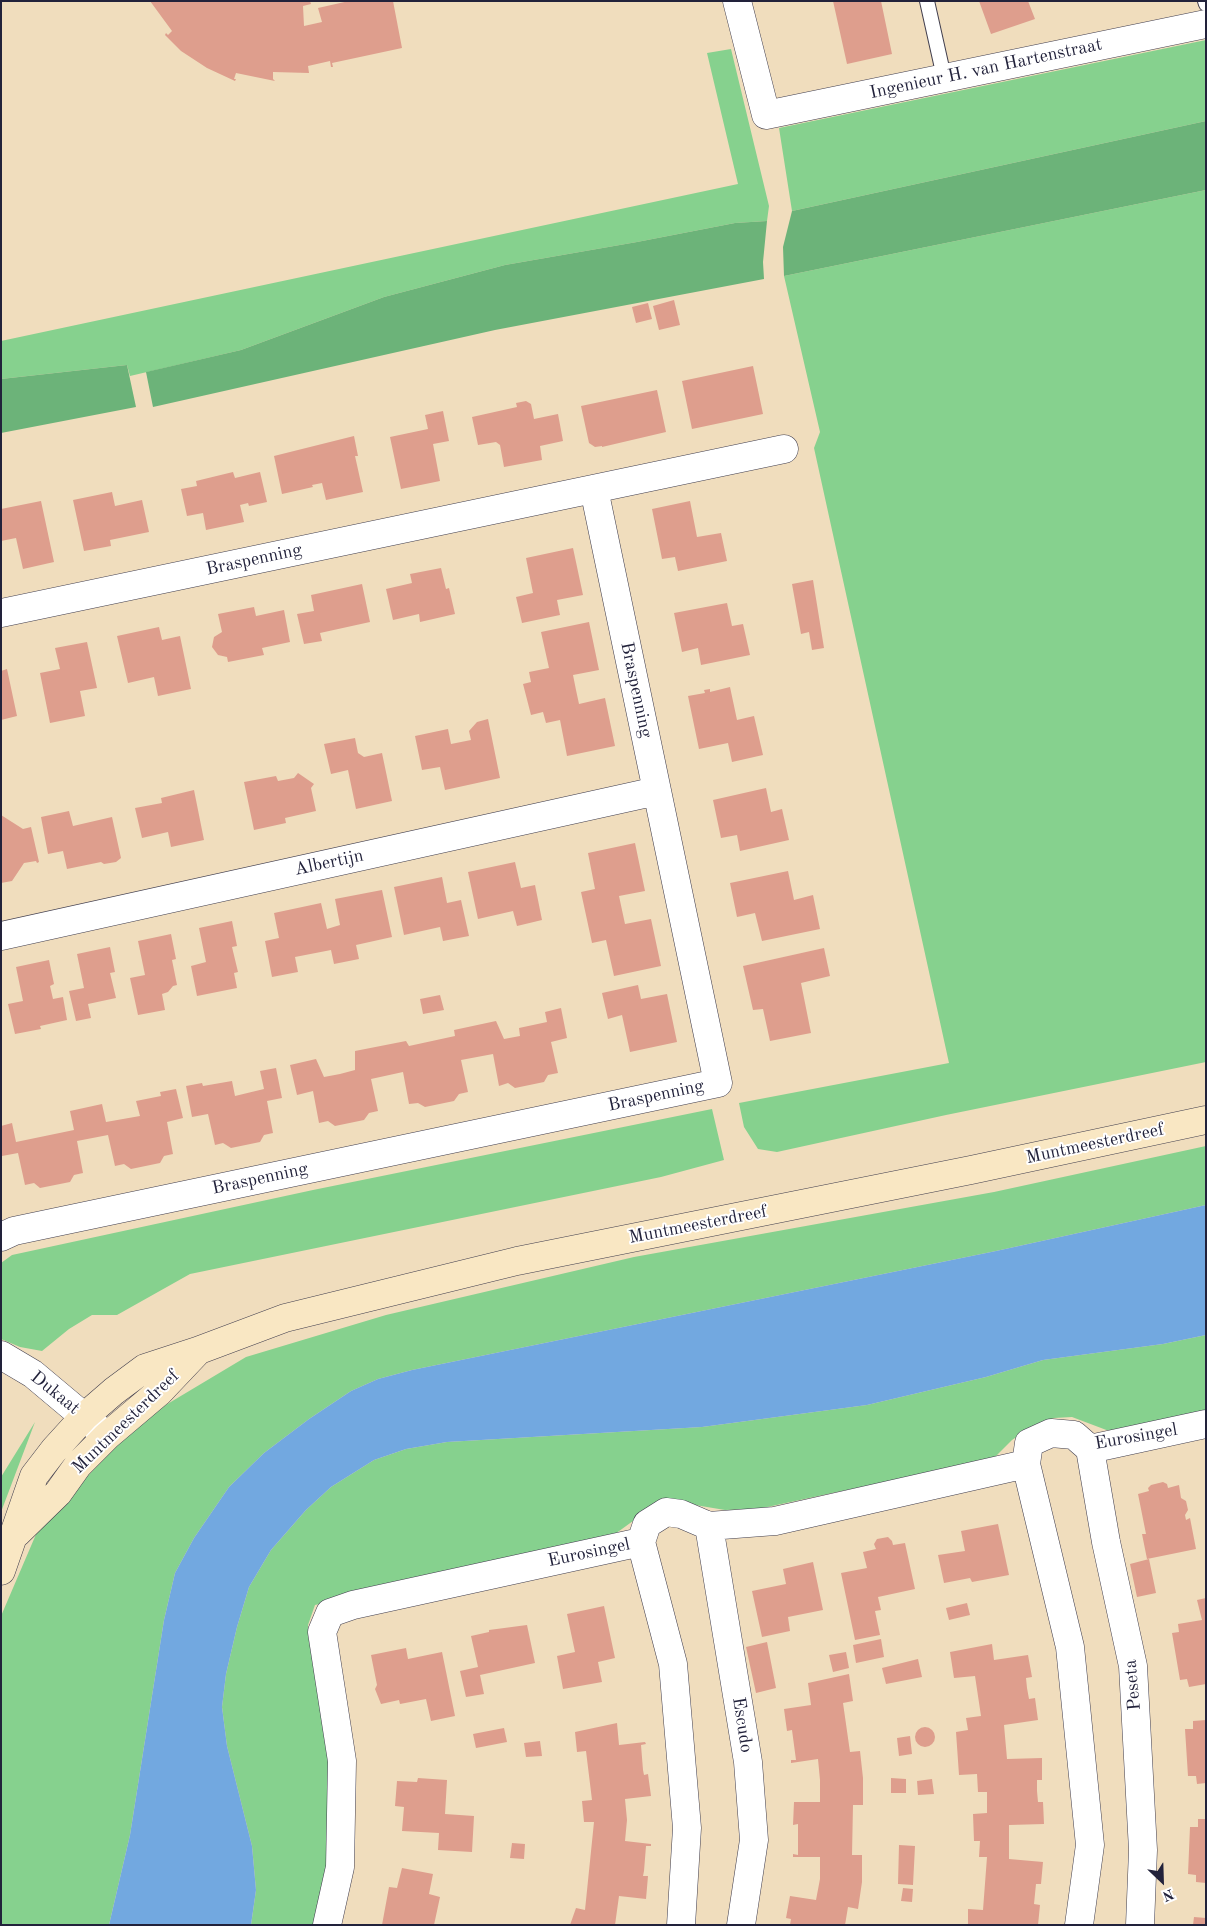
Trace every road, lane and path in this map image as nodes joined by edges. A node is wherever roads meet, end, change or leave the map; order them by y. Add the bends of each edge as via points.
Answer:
1 (737, 1) edge
2 (927, 1) edge
3 (1206, 24) edge
4 (944, 77) junction
5 (784, 449) dead end
6 (594, 489) junction
7 (1, 613) edge
8 (657, 791) junction
9 (1, 936) edge
10 (1206, 1120) edge
11 (1, 1237) edge
12 (197, 1351) junction
13 (1, 1355) edge
14 (84, 1417) junction
15 (1206, 1424) edge
16 (107, 1436) junction
17 (1090, 1449) junction
18 (1026, 1464) junction
19 (709, 1526) junction
20 (14, 1536) junction
21 (641, 1542) junction
22 (1, 1571) edge
23 (326, 1925) edge
24 (680, 1925) edge
25 (741, 1925) edge
26 (1080, 1925) edge
27 (1140, 1925) edge

1 - 4 street, Ingenieur H. van Hartenstraat via 766,114
2 - 4 lane
3 - 4 street, Ingenieur H. van Hartenstraat
5 - 6 street, Braspenning
6 - 7 street, Braspenning
6 - 8 street, Braspenning
8 - 9 street, Albertijn
8 - 11 street, Braspenning via 718,1083 24,1229
10 - 12 main road, Muntmeesterdreef via 517,1261 285,1318
12 - 14 main road, Muntmeesterdreef via 145,1368
12 - 16 main road, Muntmeesterdreef via 159,1392
13 - 14 street, Dukaat via 32,1374
14 - 16 street, Dukaat
14 - 20 main road, Muntmeesterdreef via 34,1476
15 - 17 street, Eurosingel
16 - 20 main road, Muntmeesterdreef via 78,1465 58,1493
17 - 18 street, Eurosingel via 1074,1435 1051,1433 1029,1443
17 - 27 street, Peseta via 1133,1666 1143,1850
18 - 19 street, Eurosingel via 775,1521
18 - 26 street via 1070,1647 1090,1845
19 - 21 street, Eurosingel via 681,1514 666,1512 647,1524
19 - 25 street, Escudo via 748,1762 754,1840
20 - 22 main road, Muntmeesterdreef
21 - 23 street, Eurosingel via 353,1605 330,1613 322,1632 342,1761 340,1867
21 - 24 street via 673,1664 687,1828

